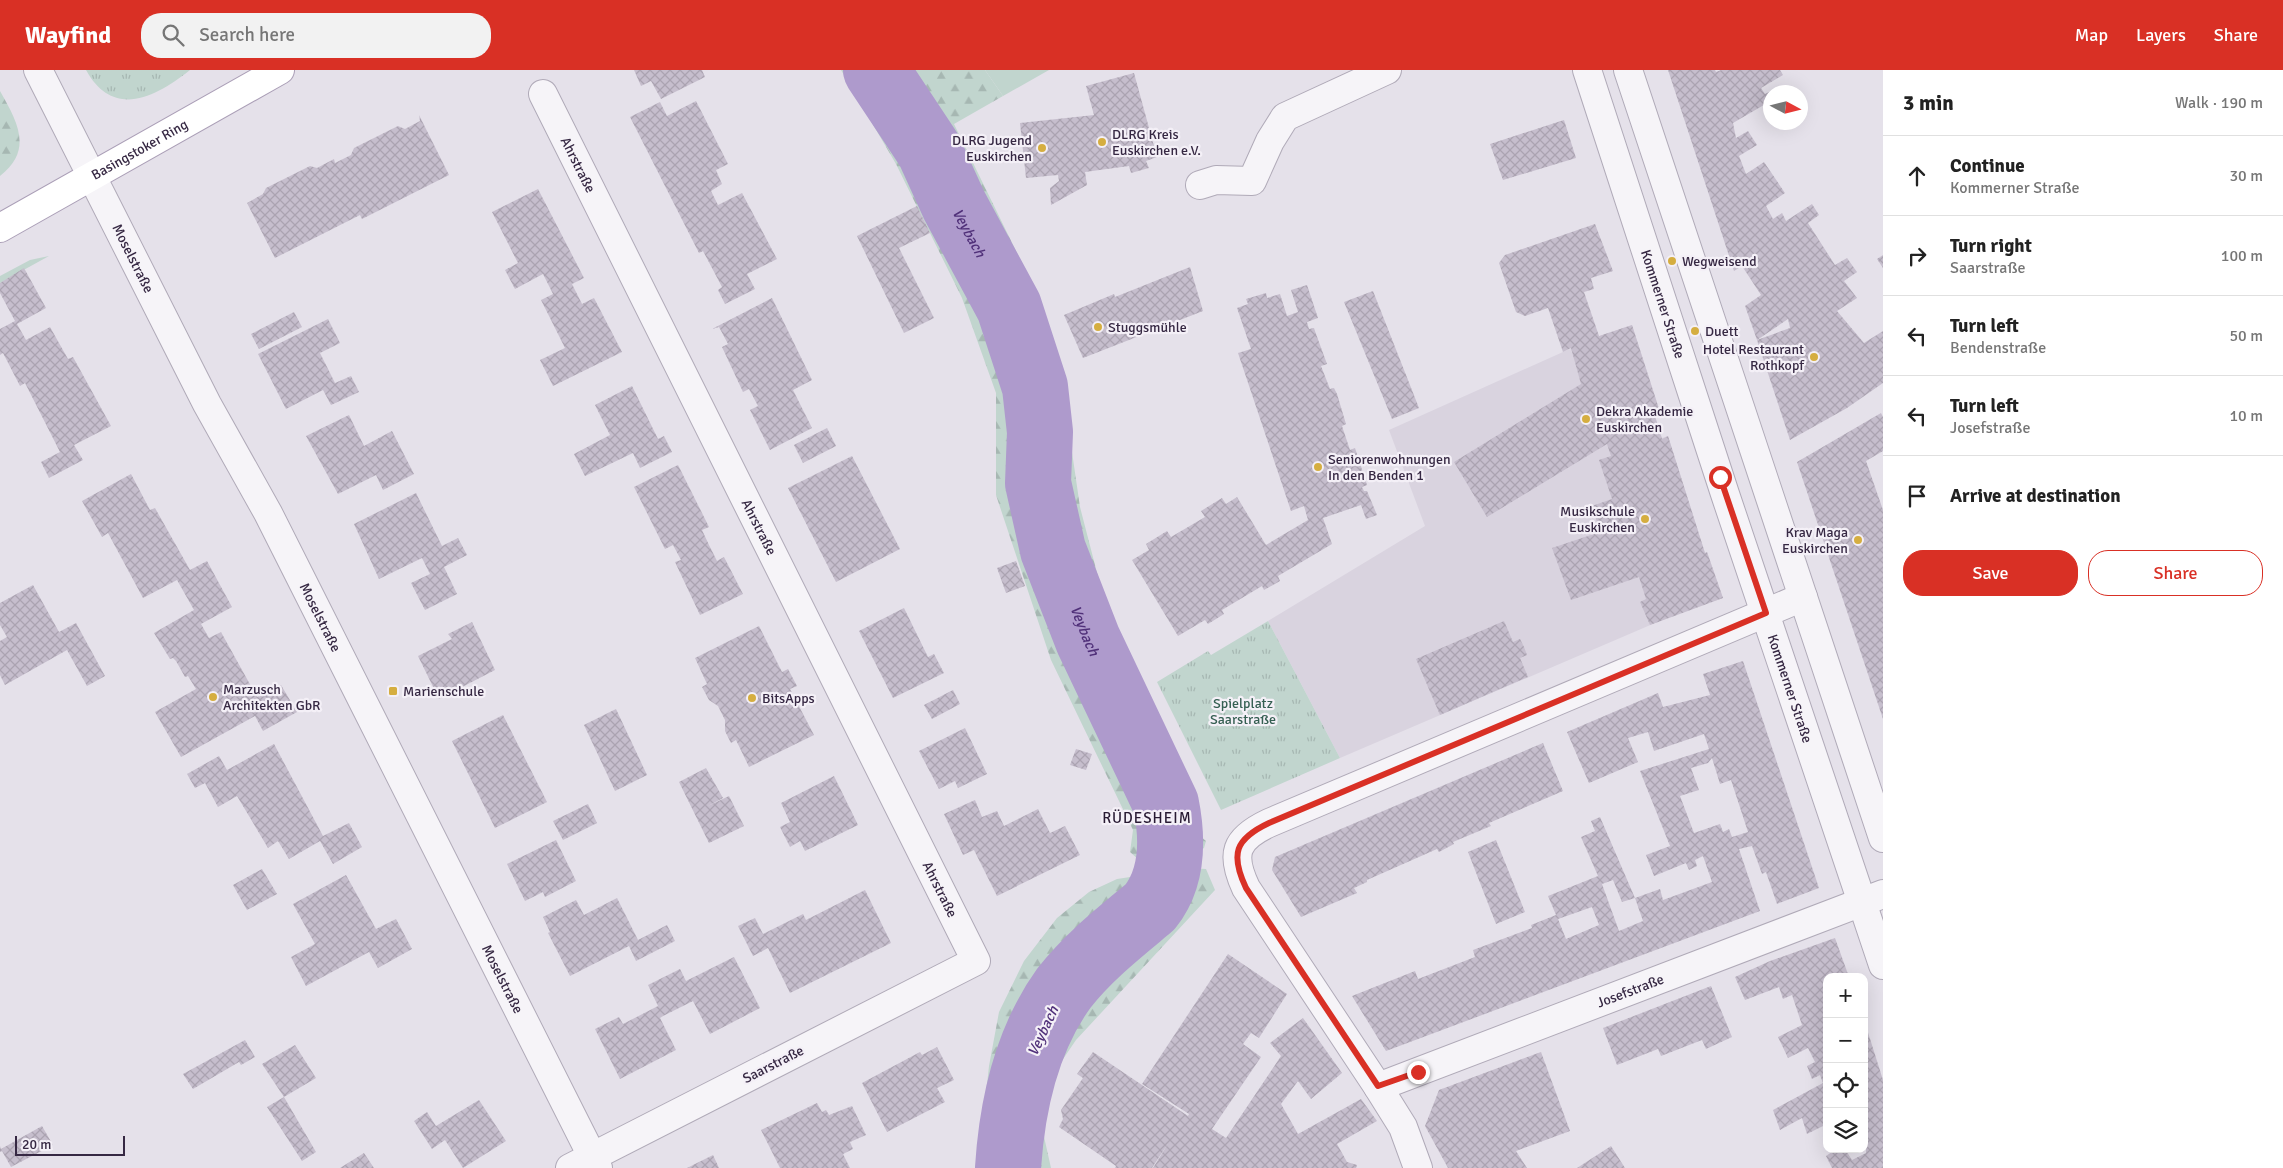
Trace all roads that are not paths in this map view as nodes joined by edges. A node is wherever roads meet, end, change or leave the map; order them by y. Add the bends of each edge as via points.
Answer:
1 (38, 70) edge
2 (280, 70) edge
3 (1387, 70) edge
4 (1588, 70) edge
5 (1628, 70) edge
6 (543, 94) dead end
7 (91, 178) junction
8 (1200, 185) dead end
9 (0, 228) edge
10 (1803, 597) junction
11 (1766, 613) junction
12 (1883, 838) edge
13 (1873, 897) edge
14 (976, 961) joint
15 (1883, 965) edge
16 (1378, 1086) junction
17 (586, 1164) edge
18 (1418, 1168) edge

1 - 7 street, Moselstraße
2 - 7 main road, Basingstoker Ring
3 - 8 street via 1284,118 1252,181 1216,180
4 - 11 street, Kommerner Straße
5 - 10 street
6 - 14 street, Ahrstraße
7 - 9 main road, Basingstoker Ring
7 - 17 street, Moselstraße via 207,404 268,513
10 - 11 street
10 - 12 street
11 - 13 street, Kommerner Straße
11 - 16 street via 1269,823 1244,838 1237,854 1239,874 1246,888
13 - 15 street, Kommerner Straße
13 - 16 street, Josefstraße
14 - 17 street, Saarstraße
16 - 18 street via 1403,1127

